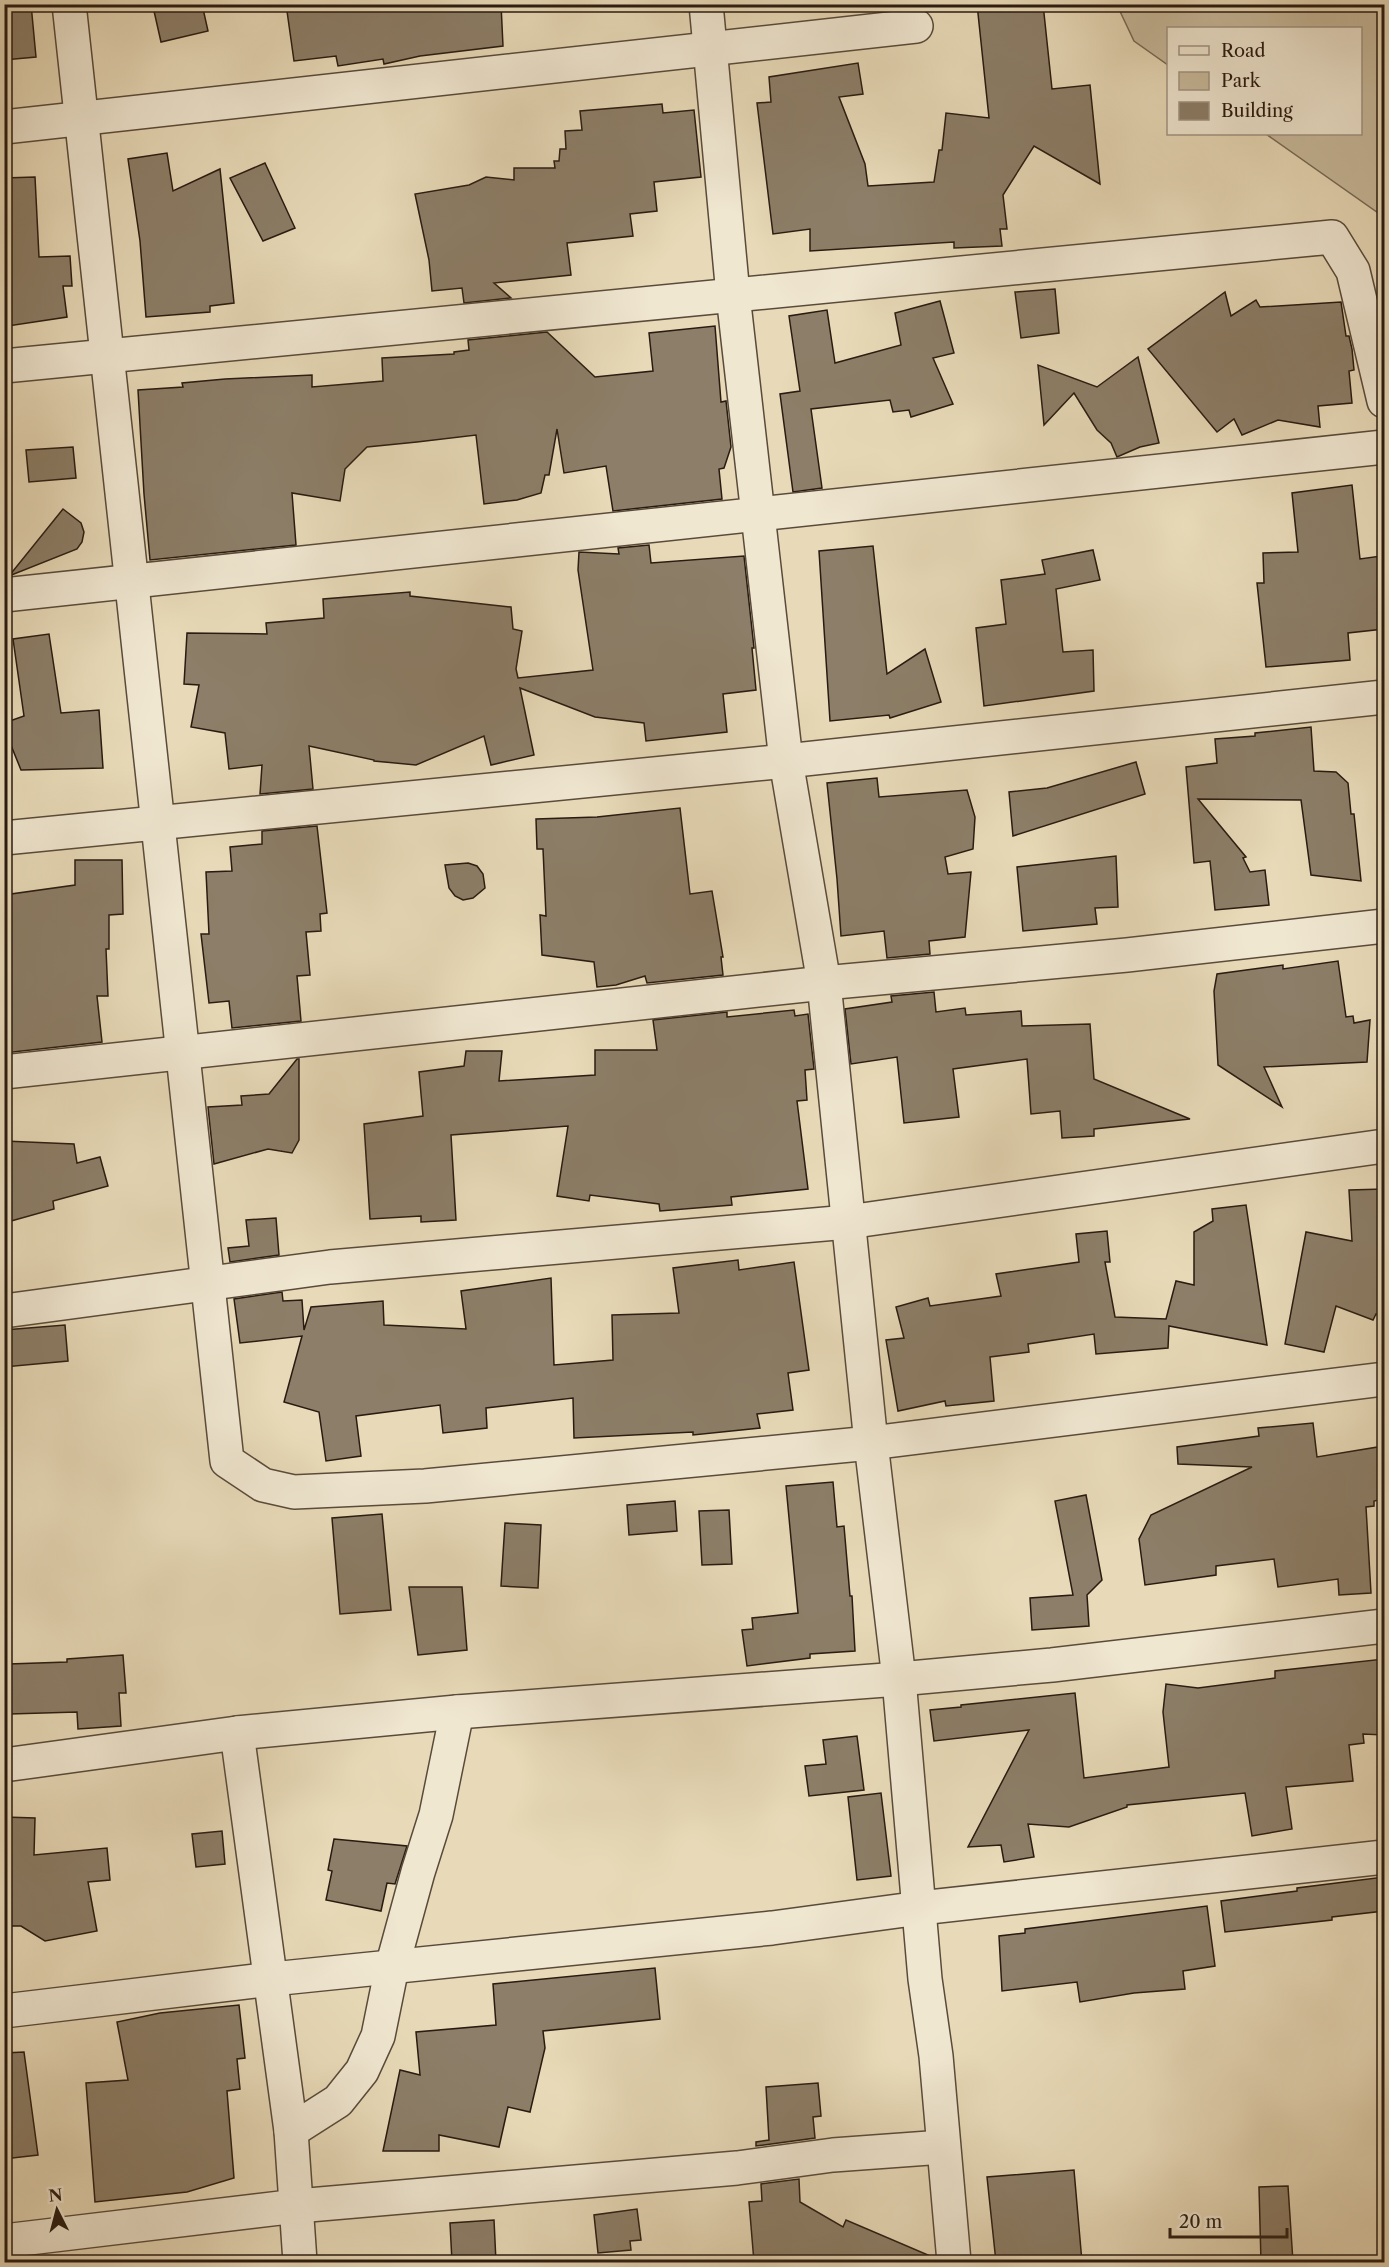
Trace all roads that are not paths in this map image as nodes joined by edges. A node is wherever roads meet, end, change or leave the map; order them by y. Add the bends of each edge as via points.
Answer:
1 (69, 4) edge
2 (706, 4) edge
3 (916, 26) dead end
4 (710, 49) junction
5 (81, 119) junction
6 (4, 128) edge
7 (733, 295) junction
8 (107, 356) junction
9 (4, 366) edge
10 (1384, 401) edge
11 (1384, 447) edge
12 (759, 514) junction
13 (131, 581) junction
14 (4, 595) edge
15 (1384, 697) edge
16 (786, 761) junction
17 (158, 823) junction
18 (4, 838) edge
19 (1384, 926) edge
20 (824, 984) junction
21 (183, 1053) junction
22 (4, 1072) edge
23 (1384, 1146) edge
24 (848, 1222) junction
25 (208, 1284) junction
26 (4, 1311) edge
27 (1384, 1379) edge
28 (871, 1443) junction
29 (1384, 1626) edge
30 (899, 1679) junction
31 (457, 1712) junction
32 (237, 1733) junction
33 (4, 1765) edge
34 (1384, 1857) edge
35 (920, 1908) junction
36 (392, 1967) junction
37 (272, 1979) junction
38 (4, 2011) edge
39 (291, 2131) junction
40 (943, 2147) junction
41 (297, 2206) junction
42 (4, 2241) edge
43 (300, 2262) edge
44 (954, 2262) edge

1 - 5 street
2 - 4 street
3 - 4 street
4 - 5 street
4 - 7 street
5 - 6 street
5 - 8 street
7 - 8 street
7 - 10 street via 1332,237 1353,271
7 - 12 street
8 - 9 street
8 - 13 street
11 - 12 street
12 - 13 street
12 - 16 street
13 - 14 street
13 - 17 street
15 - 16 street
16 - 17 street
16 - 20 street
17 - 18 street
17 - 21 street
19 - 20 street via 1127,956
20 - 21 street
20 - 24 street
21 - 22 street
21 - 25 street
23 - 24 street
24 - 25 street via 330,1267
24 - 28 street
25 - 26 street
25 - 28 street via 227,1461 262,1485 294,1492 425,1486
27 - 28 street
28 - 30 street
29 - 30 street
30 - 31 street
30 - 35 street
31 - 32 street
31 - 36 street via 436,1815
32 - 33 street
32 - 37 street
34 - 35 street
35 - 36 street via 772,1928
35 - 40 street
36 - 37 street
36 - 39 street via 378,2036 362,2071 338,2101
37 - 38 street
37 - 39 street
39 - 41 street
40 - 41 street
40 - 44 street
41 - 42 street
41 - 43 street

